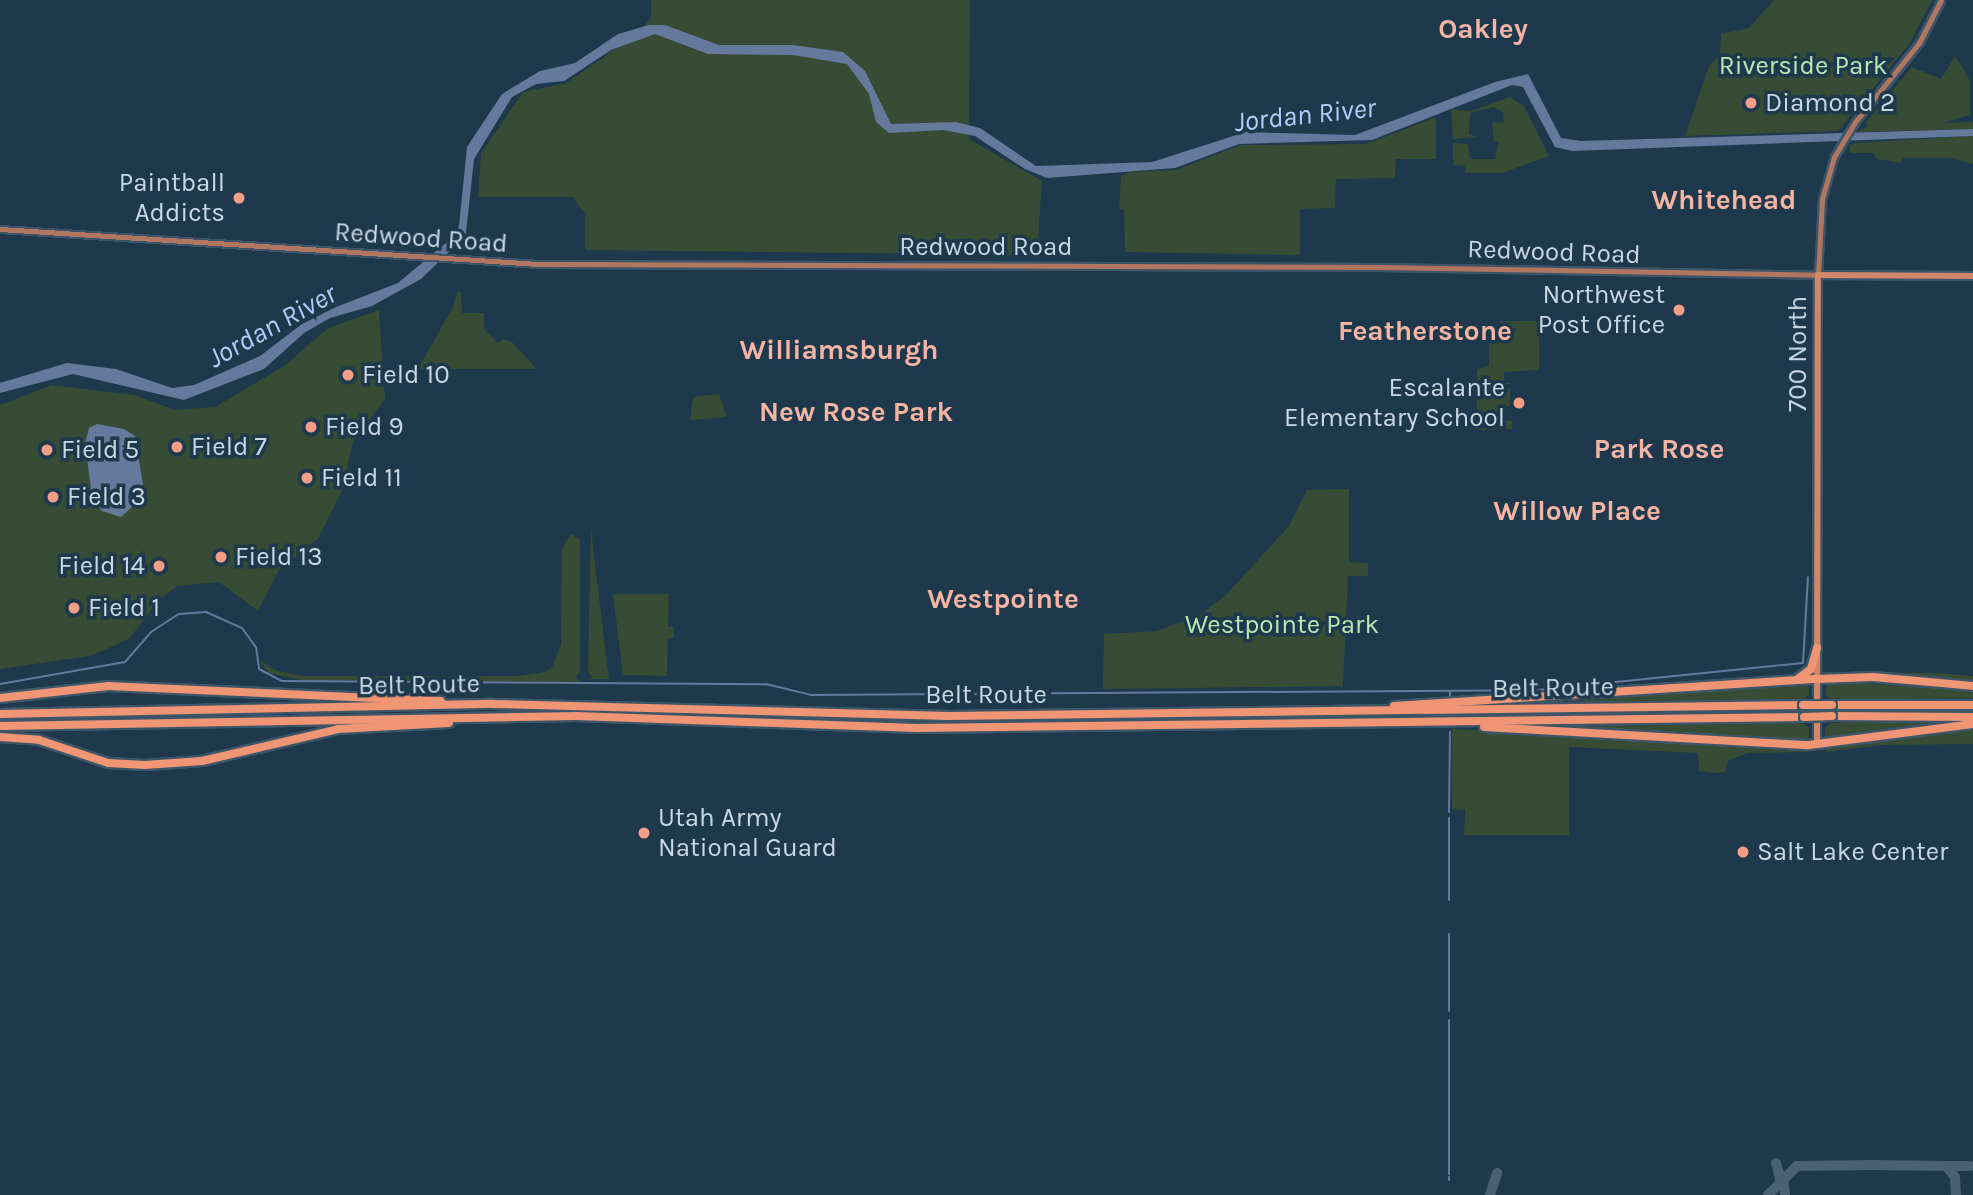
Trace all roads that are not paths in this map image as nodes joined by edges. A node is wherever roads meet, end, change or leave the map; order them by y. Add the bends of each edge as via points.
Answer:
1 (1941, 0) edge
2 (0, 229) edge
3 (1818, 275) junction
4 (1973, 276) edge
5 (1817, 649) junction
6 (1817, 679) junction
7 (1793, 680) junction
8 (1973, 686) edge
9 (0, 698) edge
10 (493, 705) junction
11 (1973, 705) edge
12 (1332, 711) junction
13 (0, 714) edge
14 (571, 716) junction
15 (1973, 717) edge
16 (1435, 723) junction
17 (1973, 724) edge
18 (0, 726) edge
19 (0, 737) edge
20 (1817, 744) junction

1 - 3 main road, 700 North via 1913,51 1840,146 1823,194
2 - 3 main road, Redwood Road via 539,264 1446,268
3 - 4 main road, Redwood Road
3 - 5 main road, 700 North
5 - 6 main road, 700 North
5 - 7 highway via 1808,673
6 - 7 highway
6 - 8 highway via 1873,677
6 - 20 main road, 700 North
7 - 12 highway
9 - 10 highway via 132,686
10 - 12 highway, Belt Route via 890,716
10 - 13 highway, Belt Route
11 - 12 highway, Belt Route, bridge
14 - 16 highway, Belt Route via 917,728
14 - 18 highway, Belt Route
14 - 19 highway via 338,729 202,761 145,765 108,763 39,740
15 - 16 highway, Belt Route, bridge
16 - 20 highway
17 - 20 highway

